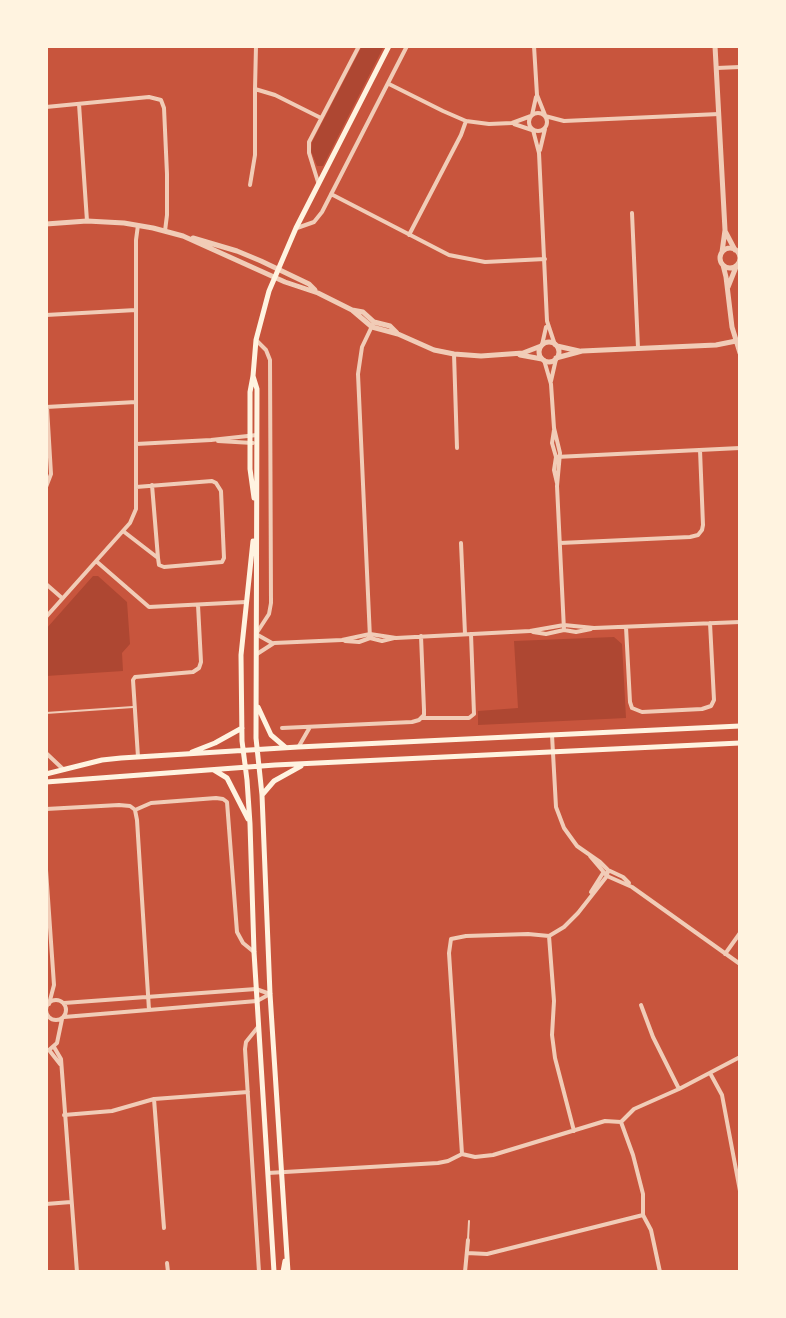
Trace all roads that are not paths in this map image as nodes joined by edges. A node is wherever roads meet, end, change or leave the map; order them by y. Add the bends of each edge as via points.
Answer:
1 (256, 46) edge
2 (359, 46) edge
3 (389, 46) edge
4 (407, 46) edge
5 (534, 46) edge
6 (715, 46) edge
7 (740, 67) edge
8 (717, 68) junction
9 (389, 84) junction
10 (255, 89) junction
11 (537, 95) junction
12 (79, 104) junction
13 (46, 107) edge
14 (719, 114) junction
15 (532, 115) junction
16 (545, 116) junction
17 (321, 118) junction
18 (466, 121) junction
19 (564, 121) junction
20 (512, 123) junction
21 (545, 128) junction
22 (533, 130) junction
23 (539, 153) junction
24 (319, 184) junction
25 (250, 185) dead end
26 (331, 194) junction
27 (632, 213) dead end
28 (87, 221) junction
29 (46, 224) edge
30 (138, 225) junction
31 (296, 228) junction
32 (725, 230) junction
33 (165, 231) junction
34 (409, 235) junction
35 (183, 236) junction
36 (722, 252) junction
37 (737, 252) edge
38 (545, 259) junction
39 (738, 264) edge
40 (723, 265) junction
41 (277, 269) junction
42 (274, 277) junction
43 (728, 288) junction
44 (318, 293) junction
45 (136, 310) junction
46 (46, 315) edge
47 (547, 321) junction
48 (373, 325) junction
49 (256, 340) junction
50 (736, 341) junction
51 (556, 345) junction
52 (542, 346) junction
53 (638, 348) junction
54 (582, 351) junction
55 (740, 353) edge
56 (454, 354) junction
57 (514, 354) junction
58 (556, 359) junction
59 (543, 360) junction
60 (253, 376) junction
61 (551, 384) junction
62 (136, 402) junction
63 (46, 407) edge
64 (257, 435) junction
65 (249, 439) junction
66 (257, 442) junction
67 (136, 444) junction
68 (457, 448) dead end
69 (740, 448) edge
70 (700, 450) junction
71 (558, 457) junction
72 (152, 485) junction
73 (46, 487) edge
74 (136, 487) junction
75 (255, 510) junction
76 (256, 524) junction
77 (123, 531) junction
78 (461, 543) dead end
79 (560, 543) junction
80 (158, 558) junction
81 (96, 561) junction
82 (46, 584) edge
83 (62, 598) junction
84 (246, 602) junction
85 (198, 605) junction
86 (46, 617) edge
87 (740, 622) edge
88 (710, 623) junction
89 (626, 627) junction
90 (564, 628) junction
91 (256, 634) junction
92 (468, 634) junction
93 (370, 636) junction
94 (421, 636) junction
95 (274, 643) junction
96 (255, 656) junction
97 (256, 702) junction
98 (134, 707) junction
99 (46, 713) edge
100 (422, 718) junction
101 (740, 726) edge
102 (310, 727) junction
103 (242, 728) junction
104 (282, 728) dead end
105 (552, 735) junction
106 (740, 743) edge
107 (298, 747) junction
108 (286, 748) junction
109 (256, 750) junction
110 (243, 751) junction
111 (553, 752) junction
112 (46, 753) edge
113 (187, 754) junction
114 (138, 757) junction
115 (306, 764) junction
116 (259, 766) junction
117 (246, 768) junction
118 (64, 770) junction
119 (214, 770) junction
120 (46, 774) edge
121 (46, 782) edge
122 (262, 795) junction
123 (46, 809) edge
124 (135, 810) junction
125 (250, 824) junction
126 (46, 870) edge
127 (606, 873) junction
128 (740, 933) edge
129 (549, 936) junction
130 (254, 952) junction
131 (725, 954) junction
132 (740, 964) edge
133 (46, 969) edge
134 (53, 969) junction
135 (54, 985) junction
136 (256, 989) junction
137 (270, 994) junction
138 (148, 997) junction
139 (257, 1001) junction
140 (63, 1003) junction
141 (49, 1004) junction
142 (641, 1005) dead end
143 (149, 1010) junction
144 (49, 1017) junction
145 (63, 1018) junction
146 (258, 1027) junction
147 (58, 1037) junction
148 (50, 1050) edge
149 (740, 1057) edge
150 (710, 1073) junction
151 (679, 1089) junction
152 (248, 1092) junction
153 (154, 1099) junction
154 (64, 1115) junction
155 (621, 1122) junction
156 (574, 1131) junction
157 (462, 1154) junction
158 (282, 1172) junction
159 (268, 1173) junction
160 (740, 1191) edge
161 (71, 1202) junction
162 (46, 1204) edge
163 (643, 1215) junction
164 (469, 1221) dead end
165 (164, 1228) dead end
166 (468, 1240) joint
167 (467, 1253) junction
168 (167, 1263) dead end
169 (77, 1272) edge
170 (168, 1272) edge
171 (259, 1272) edge
172 (274, 1272) edge
173 (286, 1272) edge
174 (465, 1272) edge
175 (660, 1272) edge

1 - 10 street
2 - 17 street
3 - 24 main road
4 - 9 street
5 - 11 street
6 - 8 street
7 - 8 street
8 - 14 street
9 - 18 street
9 - 26 street
10 - 17 street
10 - 25 street
11 - 15 street
11 - 16 street
12 - 13 street
12 - 28 street
12 - 33 street via 149,97 163,103
14 - 19 street
14 - 32 street
15 - 16 street
15 - 20 street
15 - 22 street
16 - 19 street
16 - 21 street
17 - 24 street via 308,149
18 - 20 street
18 - 34 street
19 - 21 street
20 - 22 street
21 - 22 street
21 - 23 street
22 - 23 street
23 - 38 street
24 - 31 main road
26 - 31 street via 314,222
26 - 34 street
27 - 53 street
28 - 29 street
28 - 30 street
30 - 33 street
30 - 45 street
31 - 41 main road
32 - 36 street
32 - 37 street
33 - 35 street
34 - 38 street via 473,261
35 - 41 street
35 - 42 street
36 - 37 street
36 - 40 street
37 - 39 street
38 - 47 street
39 - 40 street
39 - 43 street
40 - 43 street
41 - 42 main road
41 - 44 street
42 - 44 street
42 - 49 main road
43 - 50 street
44 - 48 street via 363,312
45 - 46 street
45 - 62 street
47 - 51 street
47 - 52 street
48 - 56 street via 386,324 427,347
48 - 93 street via 358,374
49 - 60 main road
49 - 91 street via 270,360 271,588 270,610
50 - 53 street
50 - 55 street
51 - 52 street
51 - 54 street
51 - 58 street
52 - 57 street
52 - 59 street
53 - 54 street
54 - 58 street
56 - 57 street
56 - 68 street
57 - 59 street
58 - 59 street
58 - 61 street
59 - 61 street
60 - 64 main road
60 - 65 main road
61 - 71 street via 552,443
62 - 63 street
62 - 67 street
63 - 73 street via 51,474
64 - 65 street
64 - 66 main road
65 - 66 street
65 - 67 street
65 - 75 main road
66 - 75 main road
67 - 74 street
69 - 70 street
70 - 71 street
70 - 79 street via 703,522 698,535
71 - 79 street via 554,470
72 - 74 street
72 - 80 street
72 - 80 street via 212,481 221,491 222,562 164,567
74 - 77 street via 134,517
75 - 76 main road
76 - 84 main road
76 - 91 main road
77 - 80 street
77 - 81 street
78 - 92 street
79 - 90 street
81 - 83 street
81 - 85 street via 149,607
82 - 83 street
83 - 86 street
84 - 85 street
84 - 103 main road
85 - 98 street via 199,668 135,677
87 - 88 street
88 - 89 street
88 - 89 street via 714,700 709,707 642,712 632,708 629,694
89 - 90 street
90 - 92 street
91 - 95 street
91 - 96 main road
92 - 94 street
92 - 100 street via 474,714
93 - 94 street
93 - 95 street
94 - 100 street
95 - 96 street
96 - 97 main road
97 - 108 main road via 271,735
97 - 109 main road
98 - 99 lane
98 - 114 street
100 - 102 street
101 - 105 main road
102 - 104 street
102 - 107 street
103 - 110 main road
103 - 113 main road
105 - 107 main road
105 - 111 street
106 - 111 main road
107 - 108 main road
108 - 109 main road
109 - 110 main road
109 - 116 main road
110 - 113 main road
110 - 117 main road
111 - 115 main road
111 - 127 street via 561,822 571,840
112 - 118 street
113 - 114 main road
114 - 118 main road
115 - 116 main road
115 - 122 main road via 274,781
116 - 117 main road
116 - 122 main road
117 - 119 main road
117 - 125 main road
118 - 120 main road
119 - 121 main road
119 - 125 main road via 229,781
122 - 137 main road
123 - 124 street via 119,805
124 - 130 street via 151,803 226,801 237,932
124 - 138 street
125 - 130 main road
126 - 134 street
127 - 129 street via 578,913
127 - 131 street via 619,874
128 - 131 street
129 - 156 street via 552,1035
129 - 157 street via 466,936 449,943
130 - 136 main road
131 - 132 street
133 - 134 street
134 - 135 street
135 - 140 street
135 - 141 street
136 - 137 street
136 - 138 street
136 - 139 main road
137 - 139 street
137 - 158 main road
138 - 140 street
138 - 143 street
139 - 143 street
139 - 146 main road
140 - 141 street
140 - 145 street
141 - 144 street
142 - 151 street
143 - 145 street
144 - 145 street
144 - 147 street
145 - 147 street
146 - 152 street via 245,1044
146 - 159 main road
147 - 148 street
148 - 154 street via 61,1067
149 - 150 street
150 - 151 street
150 - 160 street via 722,1095
151 - 155 street via 634,1109
152 - 153 street
152 - 171 street
153 - 154 street via 112,1111
153 - 165 street
154 - 161 street
155 - 156 street
155 - 163 street via 643,1194
156 - 157 street via 493,1155
157 - 158 street via 438,1163
158 - 159 street
158 - 173 main road
159 - 172 main road
161 - 162 street
161 - 169 street
163 - 167 street via 487,1254
163 - 175 street
164 - 166 lane
166 - 167 street
167 - 174 street
168 - 170 street

